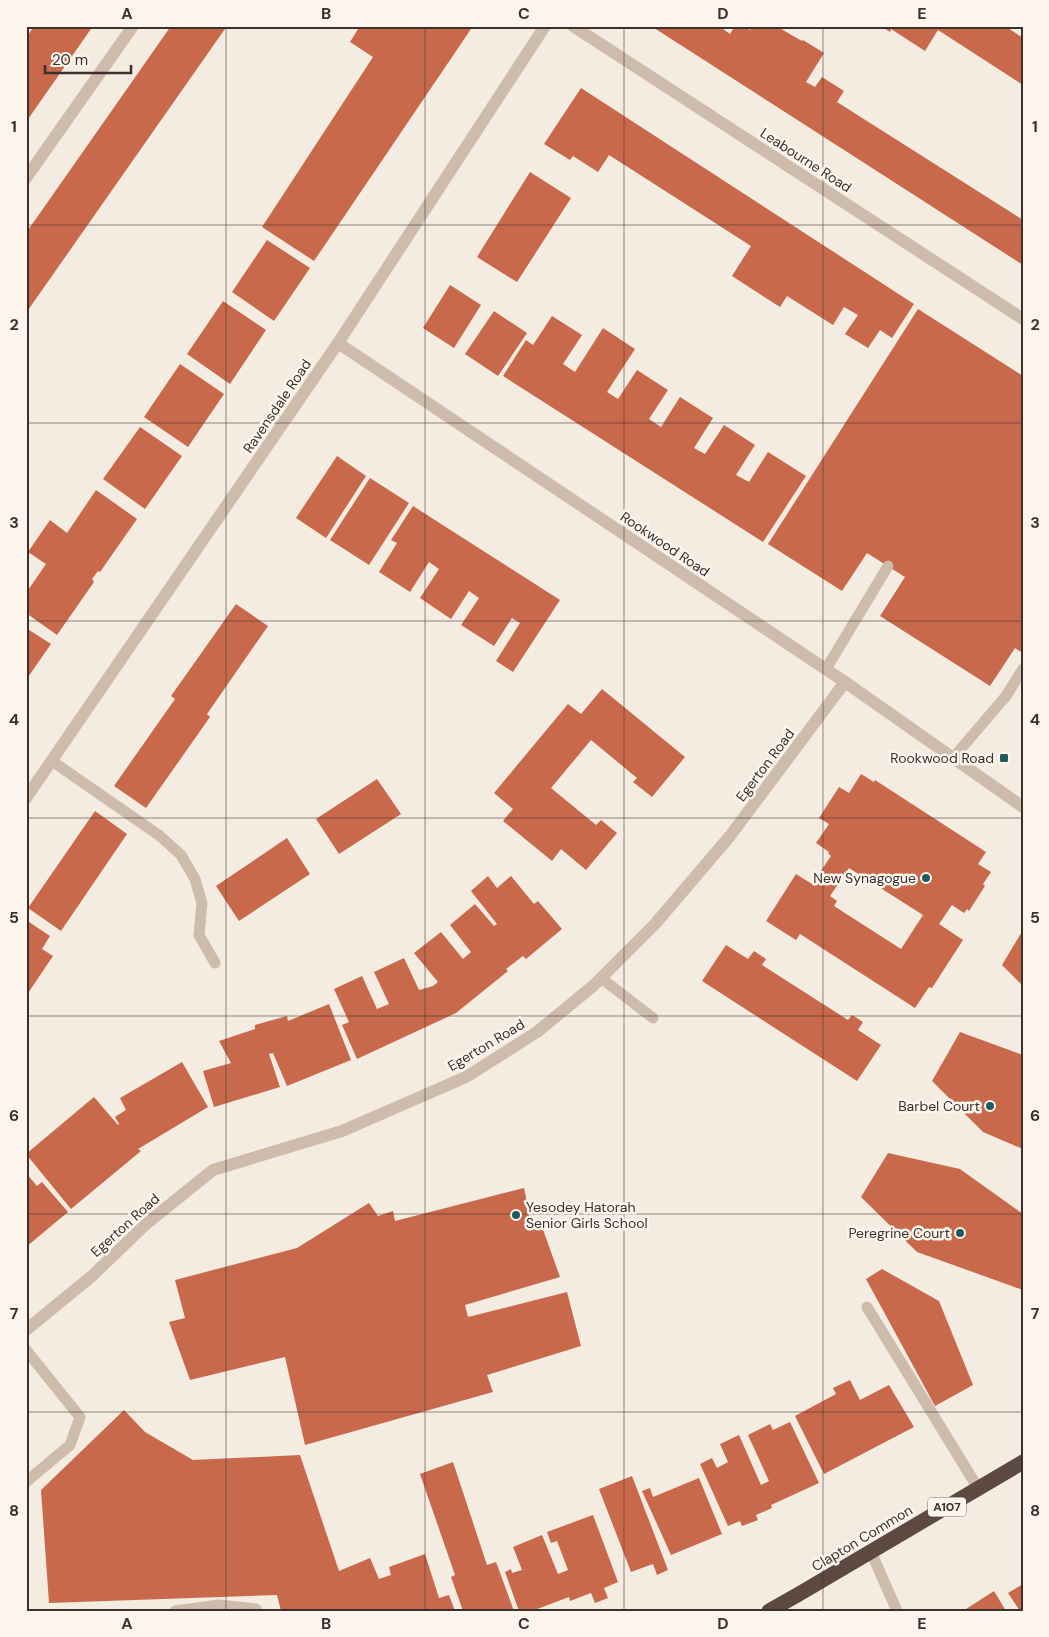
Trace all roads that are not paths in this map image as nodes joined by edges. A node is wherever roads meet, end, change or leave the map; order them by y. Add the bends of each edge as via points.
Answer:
1 (133, 26) edge
2 (545, 26) edge
3 (573, 26) edge
4 (26, 178) edge
5 (1023, 319) edge
6 (338, 343) junction
7 (888, 566) dead end
8 (1023, 668) edge
9 (826, 669) junction
10 (845, 682) junction
11 (953, 758) junction
12 (52, 761) junction
13 (26, 798) edge
14 (1023, 807) edge
15 (215, 963) dead end
16 (601, 978) junction
17 (654, 1018) dead end
18 (867, 1307) dead end
19 (26, 1330) edge
20 (26, 1350) edge
21 (1023, 1462) edge
22 (26, 1482) edge
23 (978, 1488) junction
24 (871, 1552) junction
25 (175, 1611) edge
26 (257, 1611) edge
27 (768, 1611) edge
28 (897, 1611) edge

1 - 4 street
2 - 6 street, Ravensdale Road
3 - 5 street, Leabourne Road
6 - 9 street, Rookwood Road
6 - 12 street, Ravensdale Road
7 - 9 lane
8 - 11 lane via 1006,696
9 - 10 street, Rookwood Road
10 - 11 street, Rookwood Road
10 - 16 street, Egerton Road via 730,836 655,924
11 - 14 street, Rookwood Road
12 - 13 street, Ravensdale Road
12 - 15 lane via 160,836 181,855 195,880 202,903 199,935
16 - 17 lane
16 - 19 street, Egerton Road via 538,1032 466,1078 342,1130 213,1170 146,1224 92,1276
18 - 23 lane
20 - 22 lane via 80,1418 70,1445
21 - 23 highway, Clapton Common / A107
23 - 24 highway, Clapton Common / A107
24 - 27 highway, Clapton Common / A107
24 - 28 lane
25 - 26 lane via 219,1605

